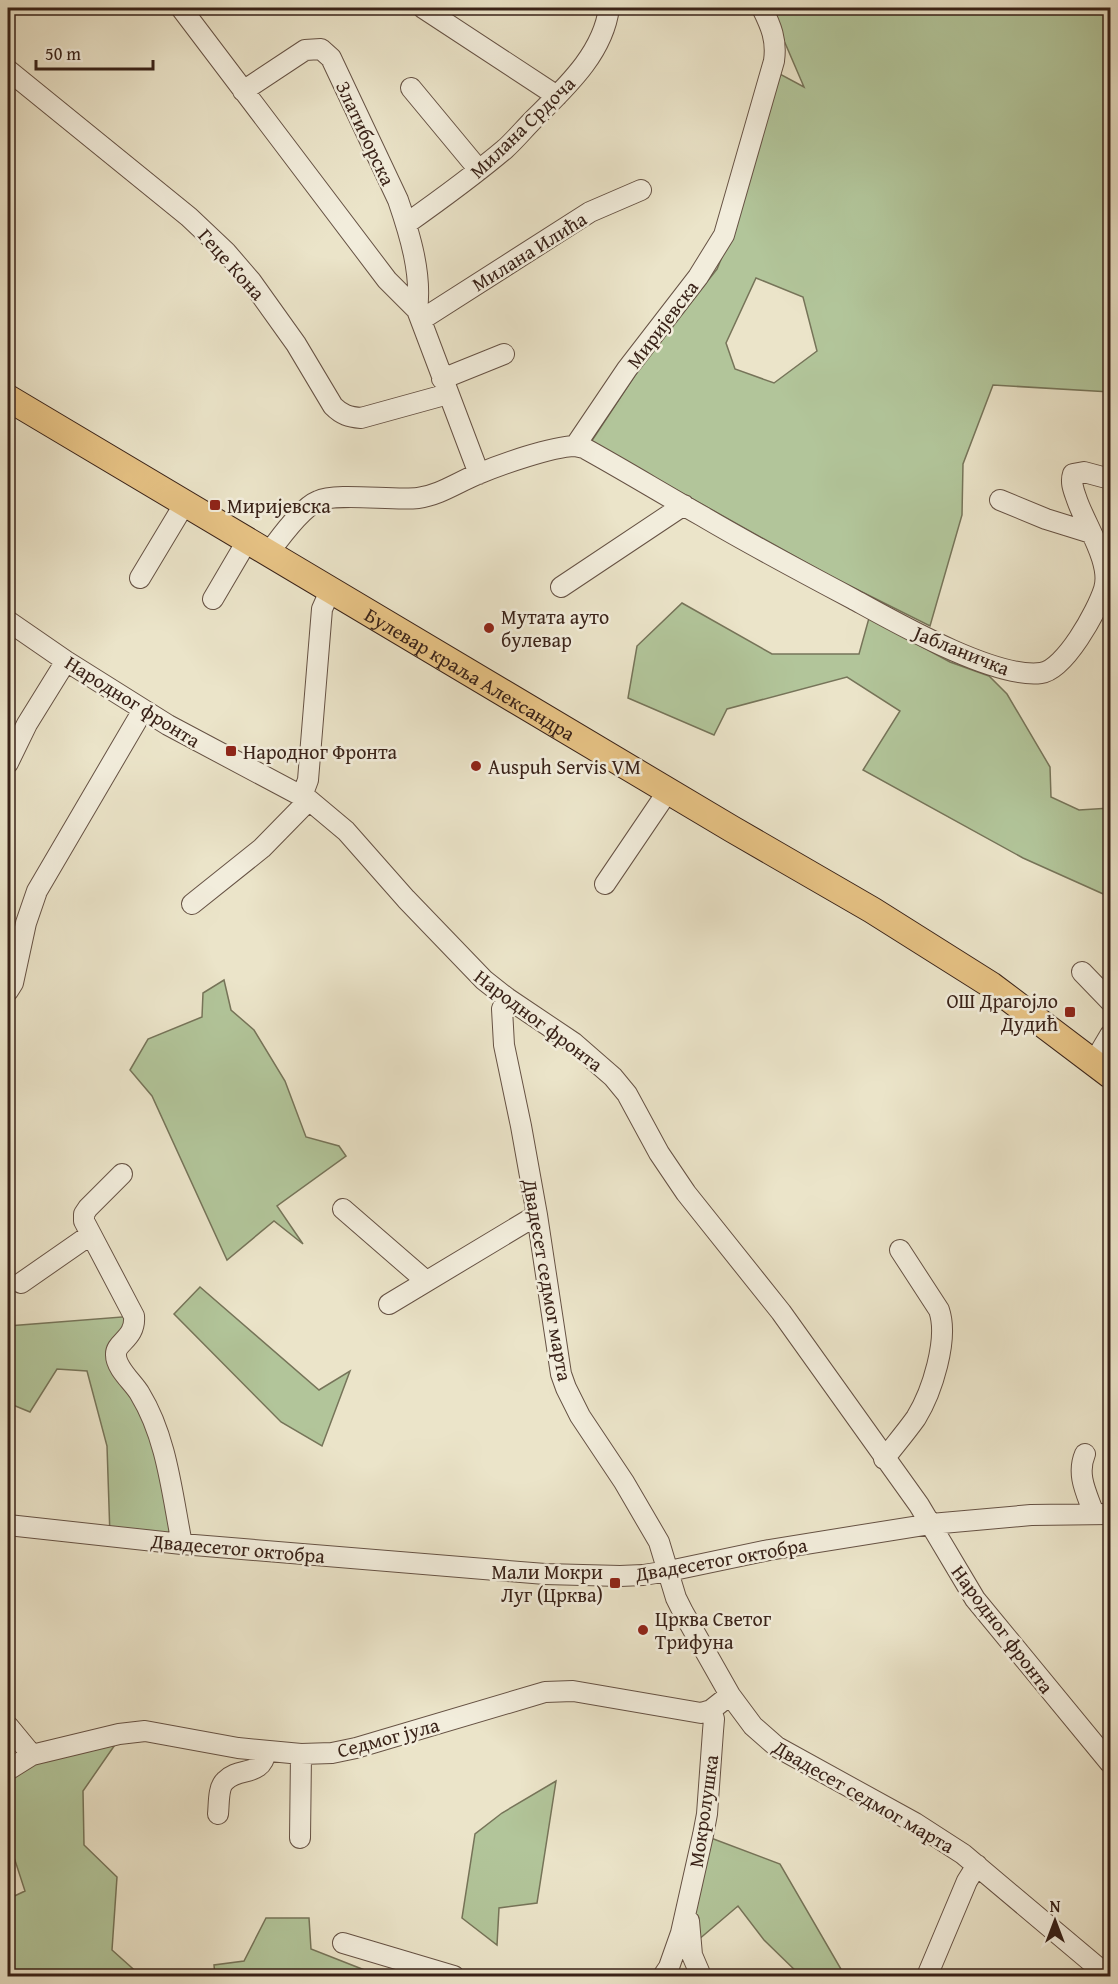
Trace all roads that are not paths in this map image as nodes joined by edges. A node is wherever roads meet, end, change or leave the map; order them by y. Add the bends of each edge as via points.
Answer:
1 (181, 8) edge
2 (423, 8) edge
3 (762, 8) edge
4 (606, 9) edge
5 (8, 70) edge
6 (411, 88) dead end
7 (243, 91) junction
8 (557, 96) junction
9 (479, 170) junction
10 (641, 190) dead end
11 (406, 224) junction
12 (419, 315) junction
13 (504, 354) dead end
14 (445, 386) junction
15 (8, 398) edge
16 (575, 446) junction
17 (479, 474) junction
18 (1110, 479) edge
19 (1000, 500) dead end
20 (185, 503) junction
21 (684, 505) junction
22 (1091, 533) junction
23 (257, 548) junction
24 (140, 578) dead end
25 (561, 587) dead end
26 (330, 591) junction
27 (213, 599) dead end
28 (8, 621) edge
29 (66, 661) junction
30 (143, 710) junction
31 (8, 763) edge
32 (668, 791) junction
33 (305, 798) junction
34 (605, 884) dead end
35 (192, 904) dead end
36 (1082, 972) dead end
37 (8, 991) edge
38 (507, 998) junction
39 (1110, 1001) edge
40 (1110, 1035) edge
41 (1102, 1068) edge
42 (122, 1174) dead end
43 (343, 1209) dead end
44 (537, 1215) junction
45 (90, 1235) junction
46 (900, 1250) dead end
47 (426, 1281) junction
48 (21, 1283) dead end
49 (389, 1304) dead end
50 (1085, 1455) dead end
51 (884, 1459) junction
52 (1102, 1514) edge
53 (931, 1524) junction
54 (8, 1525) edge
55 (182, 1544) junction
56 (669, 1571) junction
57 (730, 1695) junction
58 (711, 1710) junction
59 (8, 1726) edge
60 (266, 1751) junction
61 (301, 1754) junction
62 (32, 1755) junction
63 (1110, 1763) edge
64 (8, 1770) edge
65 (218, 1814) dead end
66 (300, 1838) dead end
67 (977, 1865) junction
68 (686, 1913) junction
69 (344, 1943) dead end
70 (454, 1977) edge
71 (663, 1977) edge
72 (701, 1977) edge
73 (927, 1977) edge
74 (1108, 1977) edge

1 - 7 street, Златиборска
2 - 8 street
3 - 16 street, Миријевска via 774,32 774,62 724,235
4 - 8 street, Милана Срдоча via 601,37 589,59
5 - 14 street, Геце Кона via 189,217 226,252 296,344 341,414 361,418
6 - 9 street
7 - 11 street, Златиборска via 305,50 321,49 327,53
7 - 12 street, Златиборска via 387,280
8 - 9 street, Милана Срдоча
9 - 11 street, Милана Срдоча
10 - 12 street, Милана Илића via 590,212
11 - 12 street, Златиборска via 417,275
12 - 14 street, Златиборска
13 - 14 street, Геце Кона
14 - 17 street, Златиборска
15 - 20 main road, Булевар краља Александра
16 - 17 street via 552,449
16 - 21 street, Јабланичка
17 - 23 street via 419,498 318,500
18 - 22 street, Јабланичка via 1084,472 1073,474 1071,481
19 - 22 street
20 - 23 main road, Булевар краља Александра
20 - 24 street
21 - 22 street, Јабланичка via 953,650 1024,673 1050,671 1078,640 1105,588 1103,557
21 - 25 street
23 - 26 main road, Булевар краља Александра
23 - 27 street
26 - 32 main road, Булевар краља Александра
26 - 33 street via 322,609
28 - 29 street, Народног фронта
29 - 30 street, Народног фронта
29 - 31 street
30 - 33 street, Народног фронта
30 - 37 street via 37,891
32 - 34 street
32 - 41 main road, Булевар краља Александра via 964,967
33 - 35 street via 262,848
33 - 38 street, Народног фронта via 346,831 467,964
36 - 39 street
38 - 44 street, Двадесет седмог марта via 502,1009 504,1045
38 - 51 street, Народног фронта via 574,1043 627,1094 681,1186 781,1312
40 - 41 street
42 - 45 street via 84,1214
43 - 47 street
44 - 47 street
44 - 56 street, Двадесет седмог марта via 566,1388 659,1542
45 - 48 street
45 - 55 street via 134,1316 133,1331 116,1355 156,1426
46 - 51 street via 939,1310 941,1343 928,1392 916,1416
47 - 49 street
50 - 52 street via 1082,1481
51 - 53 street, Народног фронта
52 - 53 street, Двадесетог октобра via 1031,1515
53 - 56 street, Двадесетог октобра via 769,1550
53 - 63 street, Народног фронта via 975,1599
54 - 55 street, Двадесетог октобра
55 - 56 street, Двадесетог октобра via 578,1576
56 - 57 street, Двадесет седмог марта via 676,1598
57 - 58 street
57 - 67 street, Двадесет седмог марта via 753,1726 777,1747 915,1823
58 - 61 street, Седмог јула via 692,1712 559,1690 356,1748
58 - 68 street, Мокролушка via 714,1719 707,1814
59 - 62 street
60 - 61 street, Седмог јула
60 - 62 street, Седмог јула via 146,1731
60 - 65 street via 259,1766 225,1780
61 - 66 street
62 - 64 street, Седмог јула
67 - 73 street via 970,1873
67 - 74 street, Двадесет седмог марта
68 - 71 street, Мокролушка
68 - 72 street, Мокролушка via 692,1954
69 - 70 street

